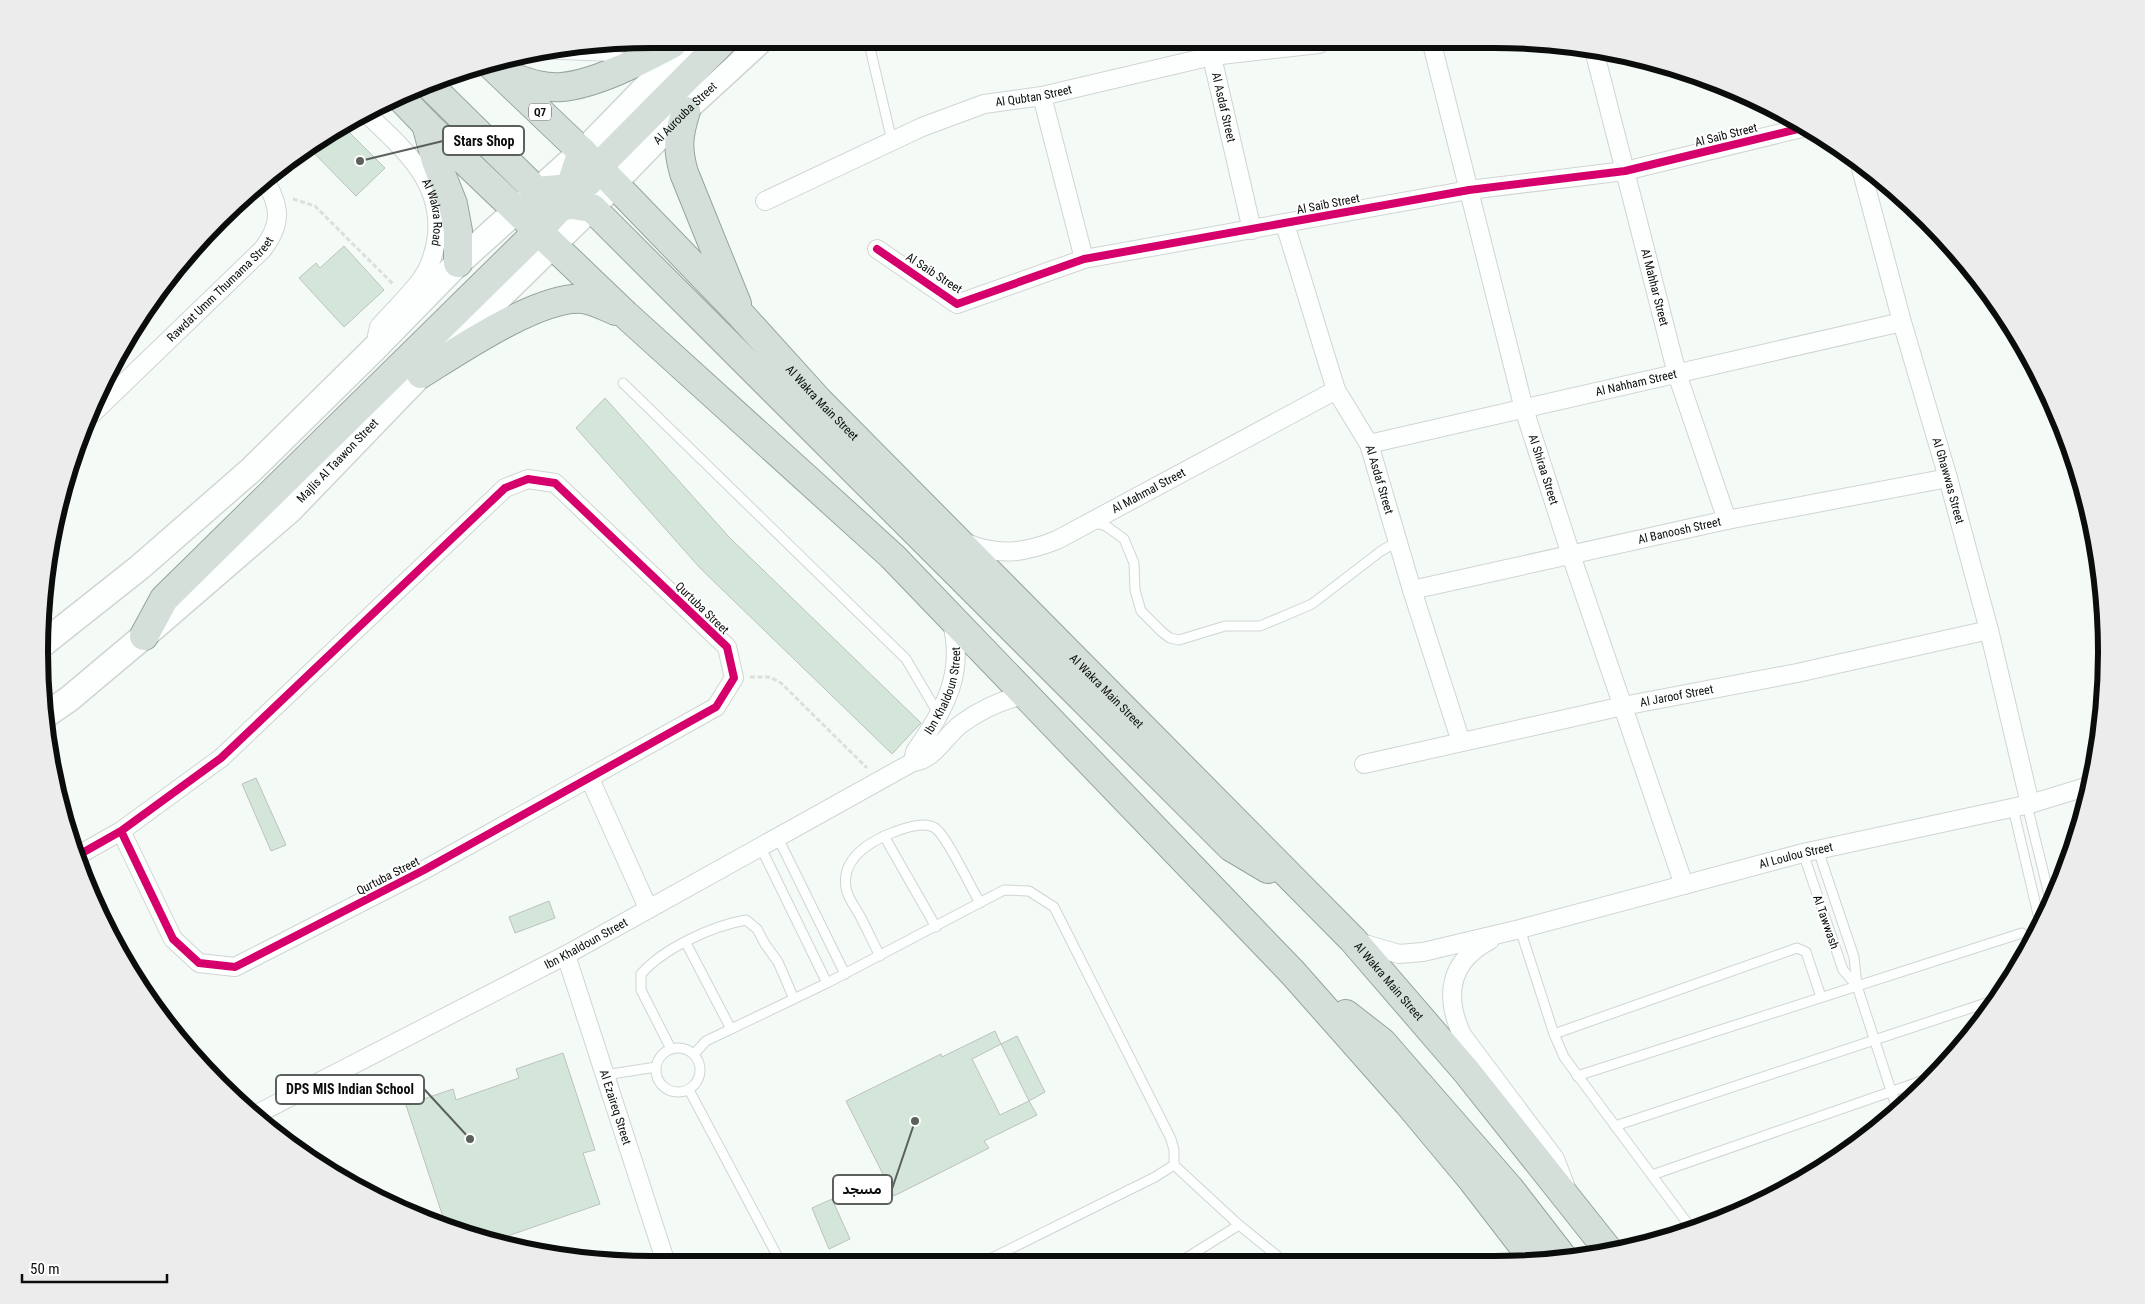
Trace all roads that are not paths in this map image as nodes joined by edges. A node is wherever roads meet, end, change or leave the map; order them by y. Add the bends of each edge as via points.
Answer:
1 (666, 47) edge
2 (684, 47) edge
3 (717, 47) edge
4 (756, 47) edge
5 (870, 47) edge
6 (1264, 47) edge
7 (1433, 47) edge
8 (1210, 50) edge
9 (563, 55) edge
10 (1596, 57) edge
11 (646, 58) junction
12 (494, 68) edge
13 (433, 89) edge
14 (1042, 96) junction
15 (404, 101) edge
16 (686, 111) junction
17 (371, 117) edge
18 (426, 124) junction
19 (1797, 129) edge
20 (892, 141) junction
21 (1625, 171) junction
22 (1862, 173) edge
23 (268, 185) edge
24 (584, 187) junction
25 (1469, 190) junction
26 (537, 191) junction
27 (765, 201) dead end
28 (516, 210) junction
29 (1285, 224) junction
30 (1252, 230) junction
31 (546, 238) junction
32 (877, 249) dead end
33 (1084, 259) junction
34 (458, 262) junction
35 (742, 314) junction
36 (626, 315) junction
37 (1902, 322) junction
38 (375, 348) junction
39 (421, 374) junction
40 (1677, 374) junction
41 (117, 379) edge
42 (623, 383) dead end
43 (1336, 390) junction
44 (106, 395) edge
45 (1524, 408) junction
46 (1370, 444) junction
47 (1948, 478) junction
48 (1726, 520) junction
49 (1091, 522) junction
50 (952, 537) junction
51 (1398, 542) junction
52 (1571, 555) junction
53 (1412, 590) junction
54 (950, 616) junction
55 (1989, 630) junction
56 (144, 636) junction
57 (48, 640) edge
58 (1027, 694) junction
59 (1623, 706) junction
60 (51, 711) edge
61 (939, 715) junction
62 (1461, 742) junction
63 (913, 762) junction
64 (1364, 764) dead end
65 (590, 779) junction
66 (2082, 789) edge
67 (2024, 806) junction
68 (120, 831) junction
69 (884, 836) junction
70 (778, 838) junction
71 (760, 848) junction
72 (1810, 851) junction
73 (83, 853) edge
74 (1684, 885) junction
75 (1305, 892) junction
76 (2047, 892) edge
77 (980, 903) junction
78 (648, 908) junction
79 (2039, 911) edge
80 (936, 927) junction
81 (1512, 931) junction
82 (2022, 933) dead end
83 (1353, 940) junction
84 (686, 943) junction
85 (566, 955) junction
86 (880, 956) junction
87 (1294, 973) junction
88 (845, 974) junction
89 (827, 983) junction
90 (1857, 986) junction
91 (1822, 997) junction
92 (794, 999) junction
93 (1985, 1003) edge
94 (731, 1029) junction
95 (1554, 1034) junction
96 (1874, 1040) junction
97 (671, 1049) junction
98 (694, 1054) junction
99 (656, 1067) junction
100 (605, 1075) junction
101 (1577, 1076) junction
102 (1915, 1083) edge
103 (689, 1090) junction
104 (1892, 1092) junction
105 (1895, 1103) edge
106 (260, 1112) edge
107 (1615, 1126) junction
108 (1174, 1165) junction
109 (1652, 1175) junction
110 (1574, 1207) junction
111 (1688, 1223) edge
112 (1239, 1225) junction
113 (1605, 1246) edge
114 (1559, 1252) edge
115 (1530, 1255) edge
116 (664, 1256) edge
117 (777, 1256) edge
118 (996, 1256) edge
119 (1189, 1256) edge
120 (1277, 1256) edge

1 - 11 highway
2 - 24 street
3 - 24 highway
4 - 16 street, Al Aurouba Street
5 - 20 lane
6 - 8 street, Al Qubtan Street
7 - 25 street, Al Shiraa Street
8 - 14 street, Al Qubtan Street
8 - 30 street, Al Asdaf Street
9 - 11 lane
10 - 21 street, Al Mahhar Street
11 - 12 highway via 562,88 538,86
12 - 24 highway, Q7
13 - 26 highway
14 - 20 street, Al Qubtan Street via 984,104
14 - 33 street
15 - 18 highway
16 - 24 street, Al Aurouba Street
16 - 35 highway via 678,137 679,156
17 - 38 street, Al Wakra Road via 413,159 431,190 438,220 435,250 421,280 379,327
18 - 28 highway
18 - 34 highway via 436,161 454,204
19 - 21 street, Al Saib Street
20 - 27 street, Al Qubtan Street
21 - 25 street, Al Saib Street
21 - 40 street, Al Mahhar Street
22 - 37 street, Al Ghawwas Street
23 - 41 street, Rawdat Umm Thumama Street via 275,198 278,217 273,235 263,249
24 - 26 highway
24 - 26 main road
24 - 28 highway
24 - 31 highway
24 - 35 highway, Al Wakra Main Street
24 - 75 highway via 1231,847
25 - 29 street, Al Saib Street
25 - 45 street, Al Shiraa Street
26 - 28 main road
28 - 31 highway
28 - 34 main road
29 - 30 street, Al Saib Street
29 - 43 street, Al Asdaf Street
30 - 33 street, Al Saib Street
31 - 36 highway
31 - 39 main road, Majlis Al Taawon Street
31 - 56 highway via 164,599
32 - 33 street, Al Saib Street via 957,304
34 - 38 main road
35 - 50 highway, Al Wakra Main Street via 818,400
36 - 39 highway via 584,299 554,303 484,334
36 - 54 highway via 892,556
37 - 40 street, Al Nahham Street
37 - 47 street, Al Ghawwas Street
38 - 57 main road via 251,470 140,567
39 - 56 main road, Majlis Al Taawon Street via 290,510
40 - 45 street, Al Nahham Street
40 - 48 street, Al Mahhar Street
41 - 44 street, Rawdat Umm Thumama Street
42 - 61 lane via 906,659
43 - 46 street, Al Asdaf Street
43 - 49 street, Al Mahmal Street
45 - 46 street, Al Nahham Street
45 - 52 street, Al Shiraa Street
46 - 51 street, Al Asdaf Street
47 - 48 street, Al Banoosh Street
47 - 55 street, Al Ghawwas Street
48 - 52 street, Al Banoosh Street
49 - 50 street, Al Mahmal Street via 1031,550 1004,553 977,548
49 - 51 lane via 1106,526 1124,539 1134,562 1135,590 1142,610 1162,632 1179,640 1225,626 1260,626 1301,609
50 - 75 highway, Al Wakra Main Street
51 - 53 street, Al Asdaf Street
52 - 53 street, Al Banoosh Street
52 - 59 street, Al Shiraa Street
53 - 62 street, Al Asdaf Street
54 - 58 highway
54 - 61 street, Ibn Khaldoun Street via 956,642 955,677
55 - 59 street, Al Jaroof Street via 1797,673
55 - 67 street, Al Ghawwas Street
56 - 60 main road, Majlis Al Taawon Street
58 - 63 street, Ibn Khaldoun Street via 974,715 925,758
58 - 87 highway
59 - 62 street, Al Jaroof Street
59 - 74 street, Al Shiraa Street
61 - 63 street, Ibn Khaldoun Street via 915,752
62 - 64 street, Al Jaroof Street
63 - 70 street, Ibn Khaldoun Street
65 - 68 street, Qurtuba Street via 424,870 235,967 198,963 173,939
65 - 68 street, Qurtuba Street via 716,707 734,678 727,647 720,640 555,483 528,479 505,488 221,758
65 - 78 street
66 - 67 street, Al Loulou Street
67 - 72 street, Al Loulou Street
67 - 76 lane
67 - 79 lane
68 - 73 street, Qurtuba Street
69 - 77 lane via 923,824 935,828 952,851
69 - 80 lane
69 - 86 lane via 851,860 846,875 846,888
70 - 71 street, Ibn Khaldoun Street
70 - 88 lane
71 - 78 street, Ibn Khaldoun Street
71 - 89 lane
72 - 74 street, Al Loulou Street
72 - 90 lane, Al Tawwash via 1856,964
72 - 90 lane, Al Tawwash via 1843,970
74 - 81 street, Al Loulou Street
75 - 83 highway, Al Wakra Main Street
77 - 80 lane
77 - 108 lane via 1004,890 1030,891 1054,907 1170,1138
78 - 85 street, Ibn Khaldoun Street
80 - 86 lane
81 - 83 street, Al Loulou Street via 1423,952 1399,954
81 - 95 lane
81 - 110 street, Al Loulou Street via 1471,951 1462,962 1452,988 1453,1016 1462,1035 1555,1159
82 - 90 lane
83 - 110 highway, Al Wakra Main Street via 1466,1071
84 - 92 lane via 746,920 757,929 778,962
84 - 94 lane
84 - 97 lane via 651,964 641,974 641,990
85 - 100 street, Al Ezaireq Street
85 - 106 street, Ibn Khaldoun Street
86 - 88 lane
87 - 114 highway via 1382,1042 1510,1189
87 - 115 highway via 1408,1103
88 - 89 lane
89 - 92 lane
90 - 91 lane
90 - 96 lane, Al Tawwash
91 - 95 lane via 1806,952 1797,948
91 - 101 lane
92 - 94 lane
93 - 96 lane
94 - 98 lane via 706,1041
95 - 101 lane
96 - 104 lane, Al Tawwash
96 - 107 lane
97 - 98 lane via 683,1048
97 - 99 lane via 661,1056
98 - 103 lane via 701,1066 699,1080
99 - 100 lane
99 - 103 lane via 658,1079 665,1088 677,1092
100 - 116 street, Al Ezaireq Street
101 - 107 lane
102 - 104 lane
103 - 117 lane
104 - 105 lane, Al Tawwash
104 - 109 lane
107 - 109 lane
108 - 112 lane
108 - 118 lane
109 - 111 lane
110 - 113 highway, Al Wakra Main Street
112 - 119 lane
112 - 120 lane

